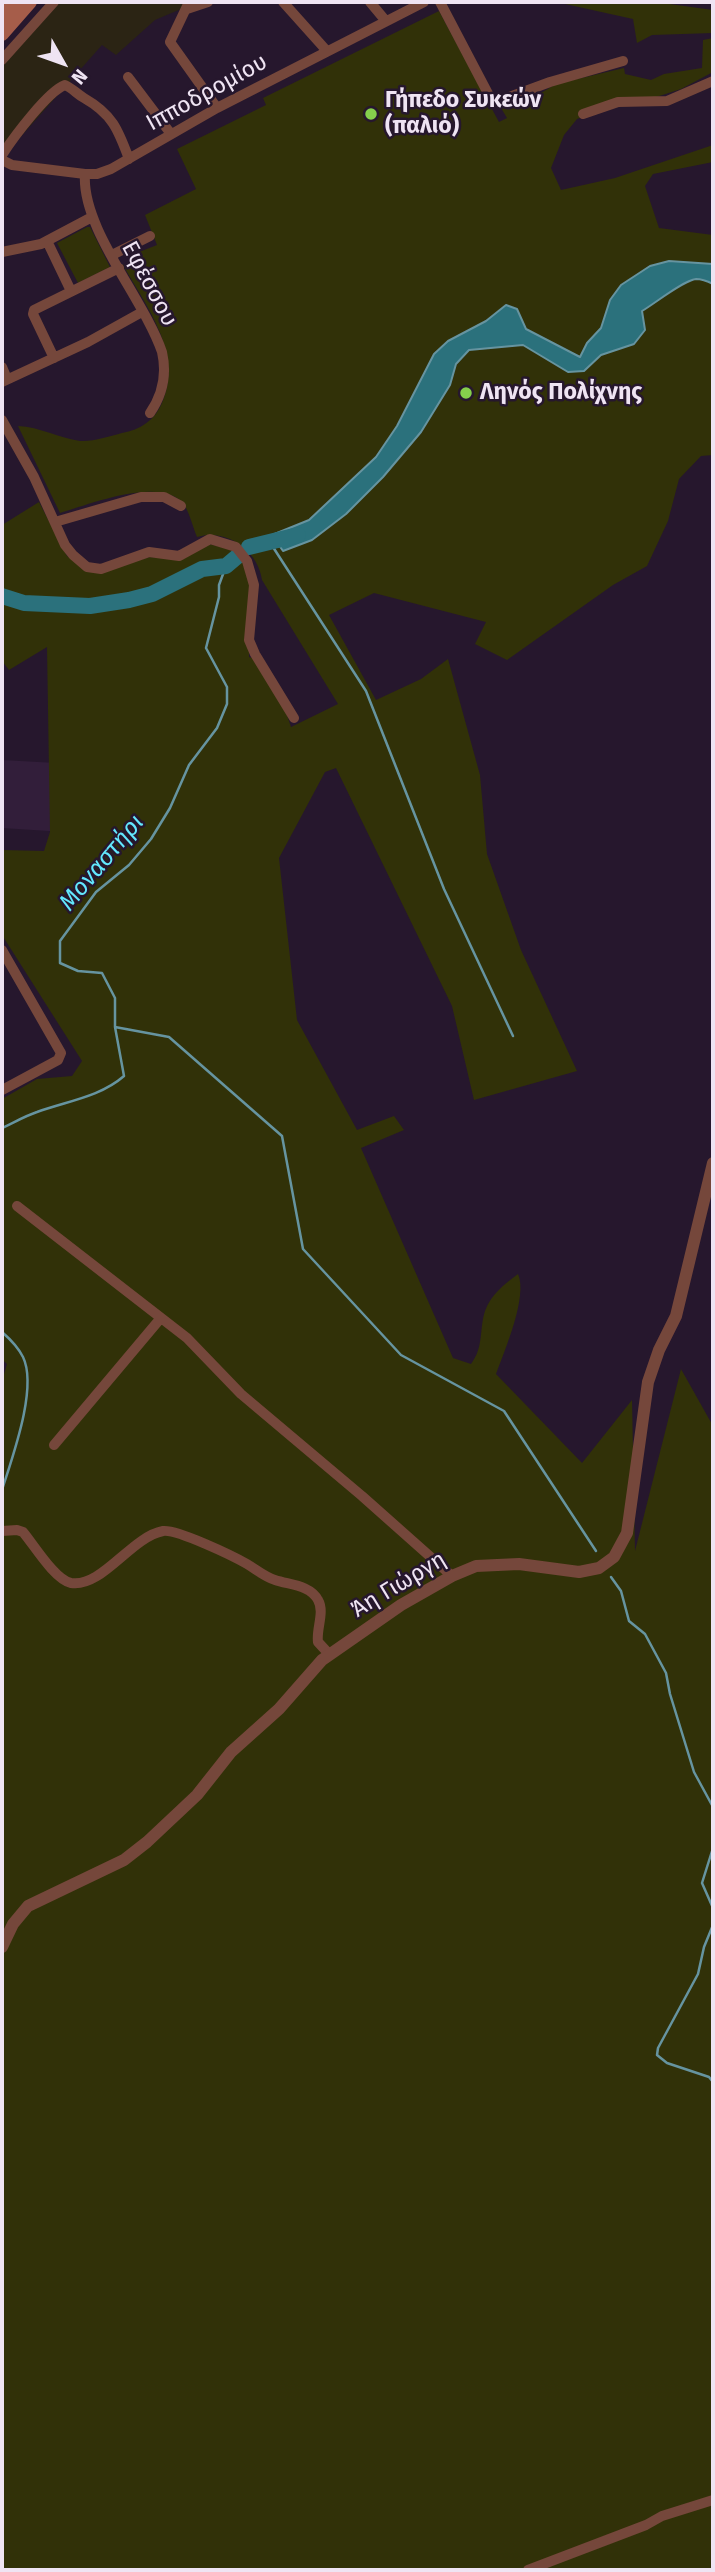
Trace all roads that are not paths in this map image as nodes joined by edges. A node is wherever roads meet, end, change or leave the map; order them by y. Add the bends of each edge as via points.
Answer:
1 (15, 2) edge
2 (30, 2) edge
3 (54, 2) edge
4 (208, 2) edge
5 (283, 2) edge
6 (370, 2) edge
7 (424, 2) edge
8 (440, 2) edge
9 (188, 5) edge
10 (2, 16) edge
11 (385, 20) junction
12 (2, 34) edge
13 (326, 50) junction
14 (2, 60) edge
15 (623, 61) dead end
16 (128, 76) dead end
17 (713, 81) edge
18 (217, 108) junction
19 (583, 114) dead end
20 (171, 134) junction
21 (2, 158) edge
22 (128, 159) junction
23 (85, 174) junction
24 (92, 217) junction
25 (150, 236) dead end
26 (47, 241) junction
27 (2, 251) edge
28 (112, 255) junction
29 (119, 268) junction
30 (71, 291) junction
31 (142, 312) junction
32 (54, 358) junction
33 (2, 367) edge
34 (4, 381) edge
35 (150, 413) dead end
36 (2, 420) edge
37 (181, 506) dead end
38 (55, 522) junction
39 (294, 718) dead end
40 (2, 950) edge
41 (2, 1090) edge
42 (713, 1163) edge
43 (17, 1206) dead end
44 (160, 1319) junction
45 (54, 1445) dead end
46 (2, 1531) edge
47 (452, 1576) junction
48 (329, 1654) junction
49 (2, 1947) edge
50 (713, 2500) edge
51 (528, 2570) edge

1 - 10 main road
2 - 12 main road
3 - 14 street
4 - 9 street
5 - 13 street
6 - 11 street
7 - 11 street, Ιπποδρομίου
8 - 15 street via 494,103
9 - 18 street via 170,42
11 - 13 street, Ιπποδρομίου
13 - 18 street, Ιπποδρομίου
16 - 20 street
17 - 19 street via 667,102 618,103
18 - 20 street, Ιπποδρομίου
20 - 22 street, Ιπποδρομίου
21 - 22 street via 36,112 65,85 109,117
21 - 23 street, Ιπποδρομίου via 12,165
22 - 23 street, Ιπποδρομίου via 104,172
23 - 24 street, Εφέσσου via 84,192
24 - 26 street
24 - 28 street, Εφέσσου
25 - 28 street
26 - 27 street
26 - 30 street
28 - 29 street, Εφέσσου
29 - 30 street
29 - 31 street, Εφέσσου
30 - 32 street via 33,312
31 - 32 street
31 - 35 street, Εφέσσου via 160,345 164,364 162,386
32 - 34 street
33 - 34 street
36 - 38 street
37 - 38 street via 164,497 141,498
38 - 39 street via 78,561 95,569 145,553 179,556 210,539 239,549 253,582 249,640
40 - 41 street via 61,1052 58,1059
42 - 47 street, Άη Γιώργη via 676,1316 648,1382 628,1526 620,1549 608,1563 587,1571 495,1564
43 - 44 street
44 - 45 street
44 - 47 street via 187,1338 241,1394
46 - 48 street via 23,1532 61,1577 73,1583 101,1573 148,1537 167,1531 184,1534 269,1578 314,1595 320,1608 318,1643
47 - 48 street, Άη Γιώργη
48 - 49 street, Άη Γιώργη via 164,1827 124,1860 28,1906
50 - 51 street

